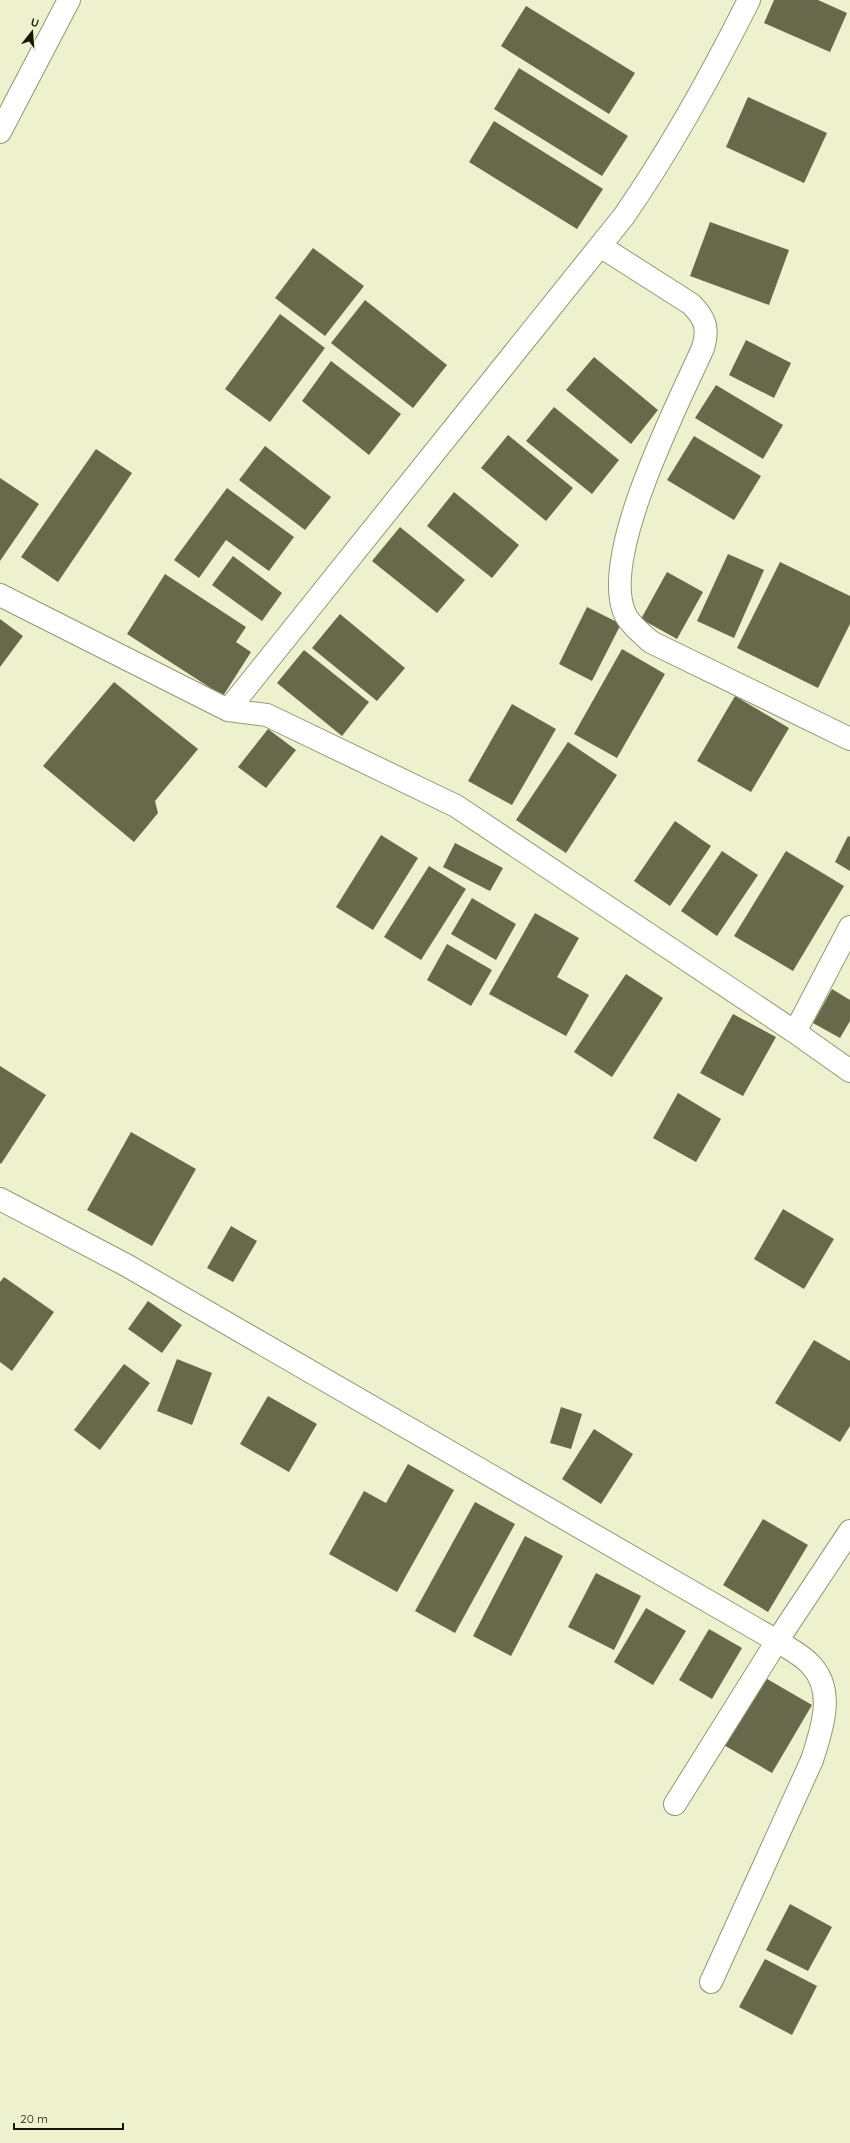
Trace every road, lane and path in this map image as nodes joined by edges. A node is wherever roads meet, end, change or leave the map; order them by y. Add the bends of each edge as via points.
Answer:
1 (69, 0) edge
2 (749, 0) edge
3 (0, 132) edge
4 (600, 246) junction
5 (0, 595) edge
6 (228, 710) junction
7 (850, 739) edge
8 (850, 928) edge
9 (795, 1032) junction
10 (850, 1071) edge
11 (0, 1199) edge
12 (850, 1531) edge
13 (777, 1641) junction
14 (675, 1804) dead end
15 (711, 1982) dead end

1 - 3 street
2 - 4 street via 654,172
4 - 6 street
4 - 7 street via 691,304 702,315 706,338 650,465 626,536 620,564 620,596 626,617 651,642
5 - 6 street
6 - 9 street via 267,715 456,806
8 - 9 street
9 - 10 street
11 - 13 street via 126,1265
12 - 13 street
13 - 14 street
13 - 15 street via 810,1663 822,1679 825,1700 823,1726 812,1760

